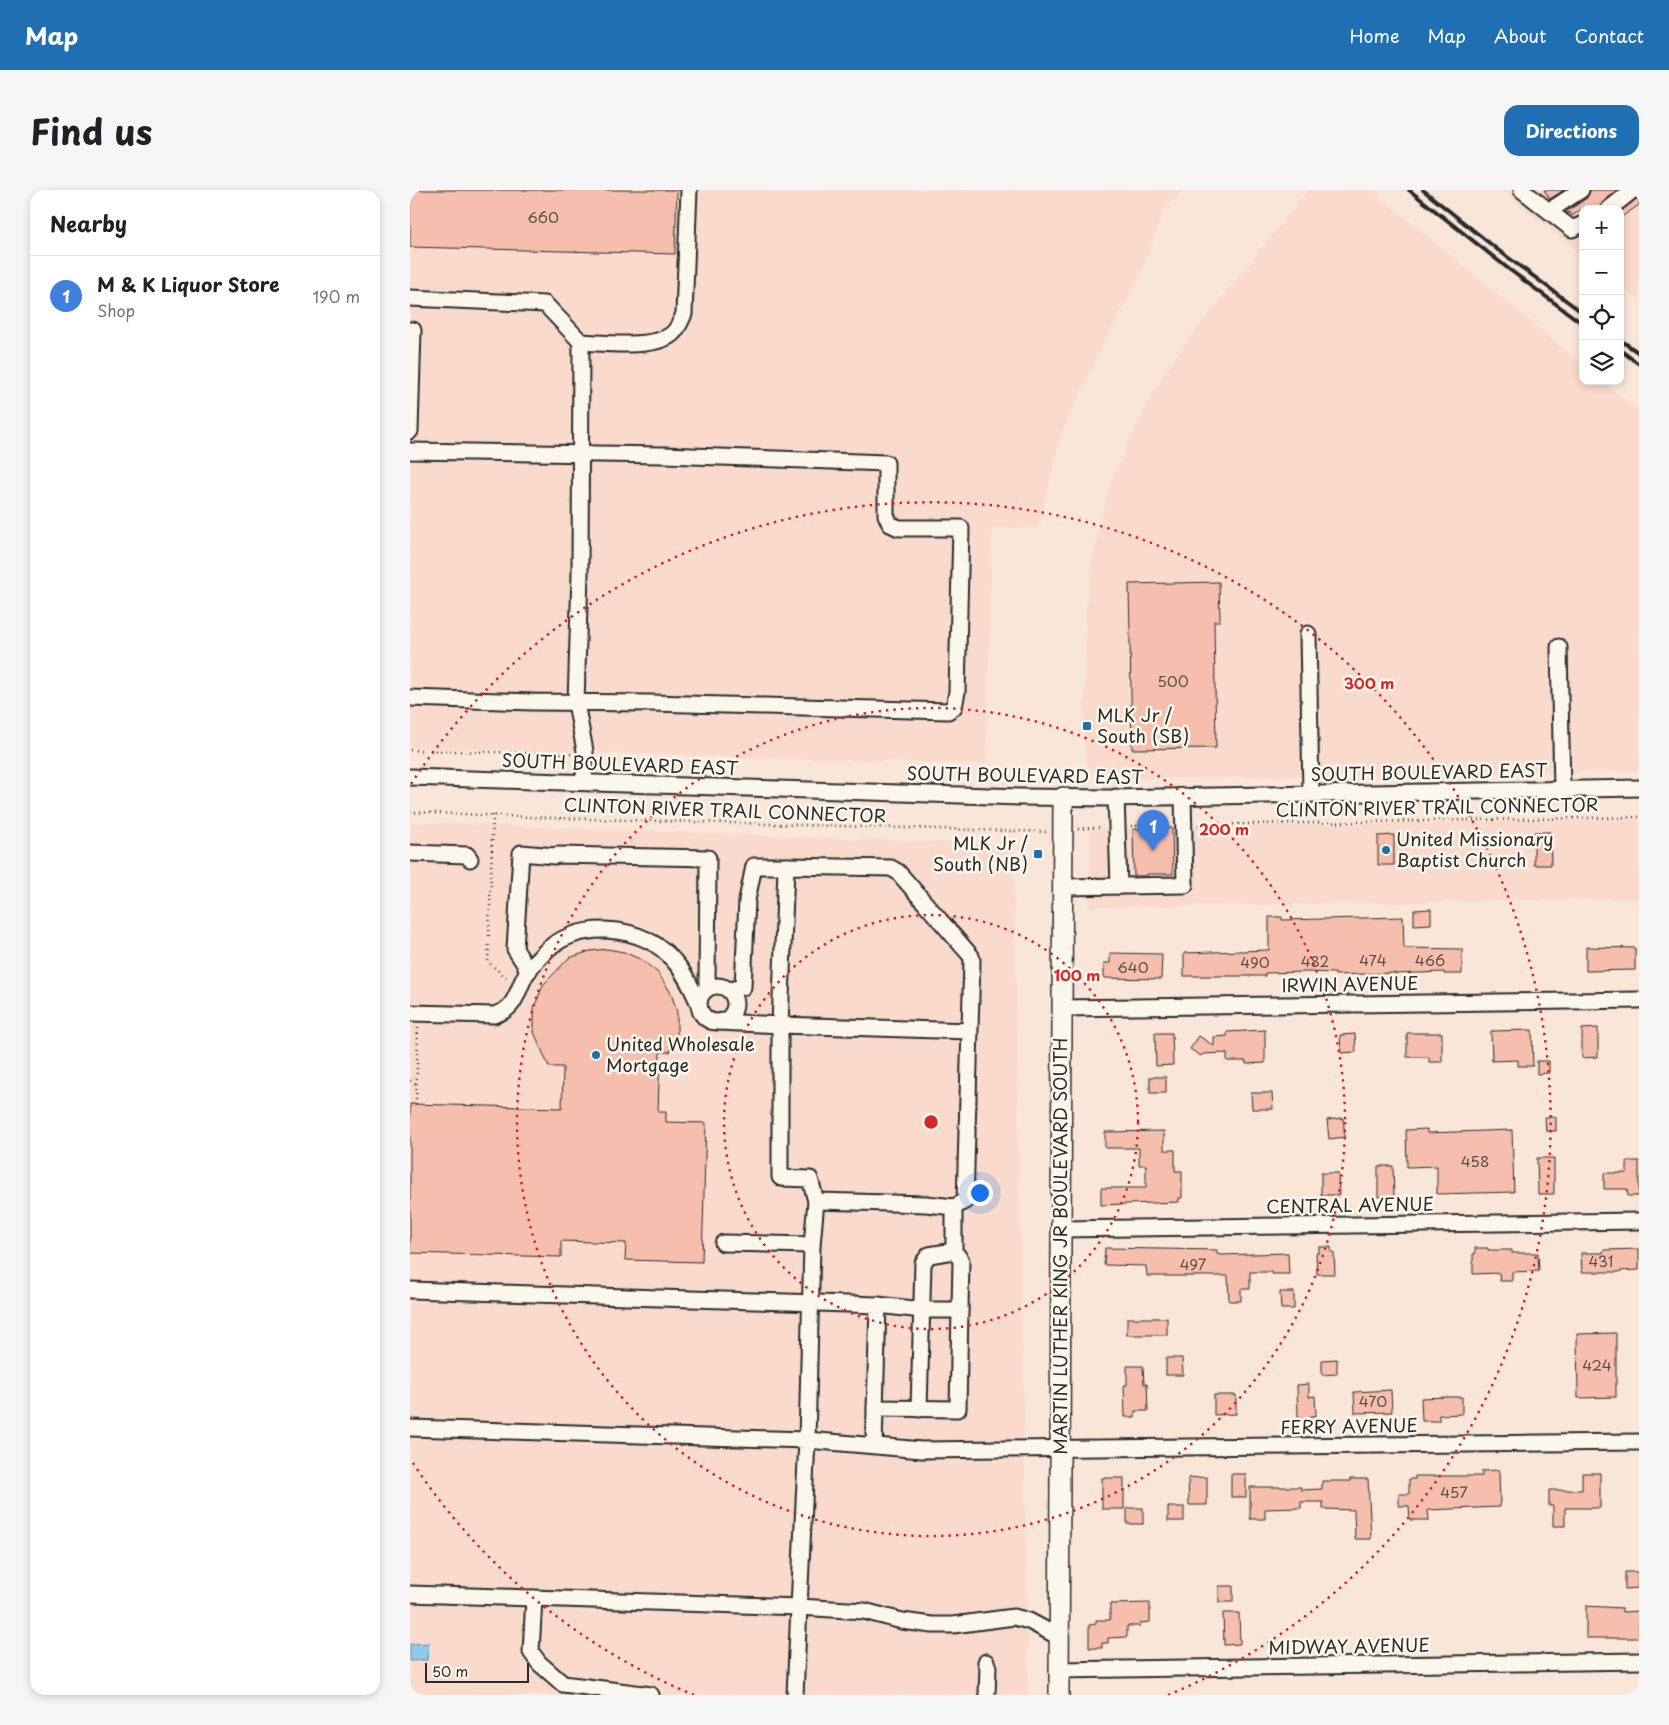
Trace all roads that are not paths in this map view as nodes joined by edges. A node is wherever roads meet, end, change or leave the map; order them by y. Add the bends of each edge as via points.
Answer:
1 (689, 190) edge
2 (1581, 190) edge
3 (1633, 190) edge
4 (1526, 191) edge
5 (1613, 205) edge
6 (1549, 211) junction
7 (1579, 226) edge
8 (410, 298) edge
9 (410, 330) edge
10 (581, 342) junction
11 (410, 431) edge
12 (410, 451) edge
13 (581, 454) junction
14 (1308, 634) dead end
15 (1559, 647) dead end
16 (410, 698) edge
17 (576, 703) junction
18 (410, 777) edge
19 (584, 782) junction
20 (1639, 788) edge
21 (1562, 789) junction
22 (1311, 794) junction
23 (1183, 796) junction
24 (1063, 797) junction
25 (1116, 798) junction
26 (410, 853) edge
27 (470, 858) dead end
28 (788, 866) junction
29 (1119, 886) junction
30 (1063, 887) junction
31 (529, 971) junction
32 (707, 989) junction
33 (729, 990) junction
34 (1639, 1000) edge
35 (699, 1004) junction
36 (1062, 1008) junction
37 (414, 1017) edge
38 (719, 1022) junction
39 (780, 1024) junction
40 (970, 1031) junction
41 (816, 1201) junction
42 (954, 1207) junction
43 (1639, 1221) edge
44 (1061, 1229) junction
45 (723, 1243) dead end
46 (812, 1246) junction
47 (954, 1251) junction
48 (410, 1290) edge
49 (811, 1303) junction
50 (878, 1305) junction
51 (922, 1310) junction
52 (960, 1310) junction
53 (875, 1408) junction
54 (919, 1409) junction
55 (410, 1428) edge
56 (807, 1440) junction
57 (1639, 1442) edge
58 (874, 1445) junction
59 (1060, 1450) junction
60 (410, 1594) edge
61 (534, 1598) junction
62 (799, 1607) junction
63 (1059, 1637) junction
64 (1639, 1661) edge
65 (986, 1662) dead end
66 (1059, 1670) junction
67 (651, 1695) edge
68 (796, 1695) edge
69 (987, 1695) edge
70 (1059, 1695) edge

1 - 10 street via 684,314 680,325 660,341
2 - 6 street
3 - 5 street
4 - 6 street
6 - 7 street via 1572,229
8 - 10 street via 545,304
9 - 11 street via 413,330
10 - 13 street
12 - 13 street
13 - 17 street
13 - 17 street via 886,463 886,515 890,524 900,528 961,528 956,692 954,707 948,711
14 - 22 street
15 - 21 street
16 - 17 street
17 - 19 street via 584,748
18 - 19 street, SOUTH BOULEVARD EAST
19 - 24 street, SOUTH BOULEVARD EAST
20 - 21 street, SOUTH BOULEVARD EAST
21 - 22 street, SOUTH BOULEVARD EAST
22 - 23 street, SOUTH BOULEVARD EAST
23 - 25 street, SOUTH BOULEVARD EAST
23 - 29 street via 1185,885
24 - 25 street, SOUTH BOULEVARD EAST
24 - 30 main road, MARTIN LUTHER KING JR BOULEVARD SOUTH
25 - 29 street
26 - 27 street via 466,855
28 - 33 street via 754,866 747,900 742,987
28 - 39 street via 785,870
28 - 40 street via 891,868 898,872 971,956
29 - 30 street
30 - 36 main road, MARTIN LUTHER KING JR BOULEVARD SOUTH
31 - 32 street via 516,949 521,854 708,858
31 - 35 street via 543,953 570,937 606,929 632,933 655,944 674,960
31 - 37 street via 514,1003 501,1014
32 - 33 street via 719,986
32 - 35 street
33 - 38 street via 735,1006 729,1017
34 - 36 street, IRWIN AVENUE
35 - 38 street via 707,1019
36 - 44 main road, MARTIN LUTHER KING JR BOULEVARD SOUTH
38 - 39 street
39 - 40 street
39 - 41 street via 779,1174 781,1178 810,1178
40 - 42 street via 965,1201
41 - 42 street
41 - 46 street
42 - 47 street
43 - 44 street, CENTRAL AVENUE
44 - 59 main road, MARTIN LUTHER KING JR BOULEVARD SOUTH
45 - 46 street
46 - 49 street
47 - 51 street via 929,1255 924,1264
47 - 52 street via 961,1260
48 - 49 street
49 - 50 street
49 - 56 street
50 - 51 street
50 - 53 street
51 - 52 street
51 - 54 street
52 - 54 street via 958,1410
53 - 54 street
53 - 58 street
55 - 56 street, FERRY AVENUE
56 - 58 street, FERRY AVENUE
56 - 62 street
57 - 59 street, FERRY AVENUE
58 - 59 street, FERRY AVENUE via 922,1450
59 - 63 main road, MARTIN LUTHER KING JR BOULEVARD SOUTH
60 - 61 street
61 - 62 street
61 - 67 street via 531,1652 563,1684
62 - 63 street via 864,1611 932,1625 1024,1619
62 - 68 street
63 - 66 main road, MARTIN LUTHER KING JR BOULEVARD SOUTH
64 - 66 street, MIDWAY AVENUE
65 - 69 street
66 - 70 main road, MARTIN LUTHER KING JR BOULEVARD SOUTH

